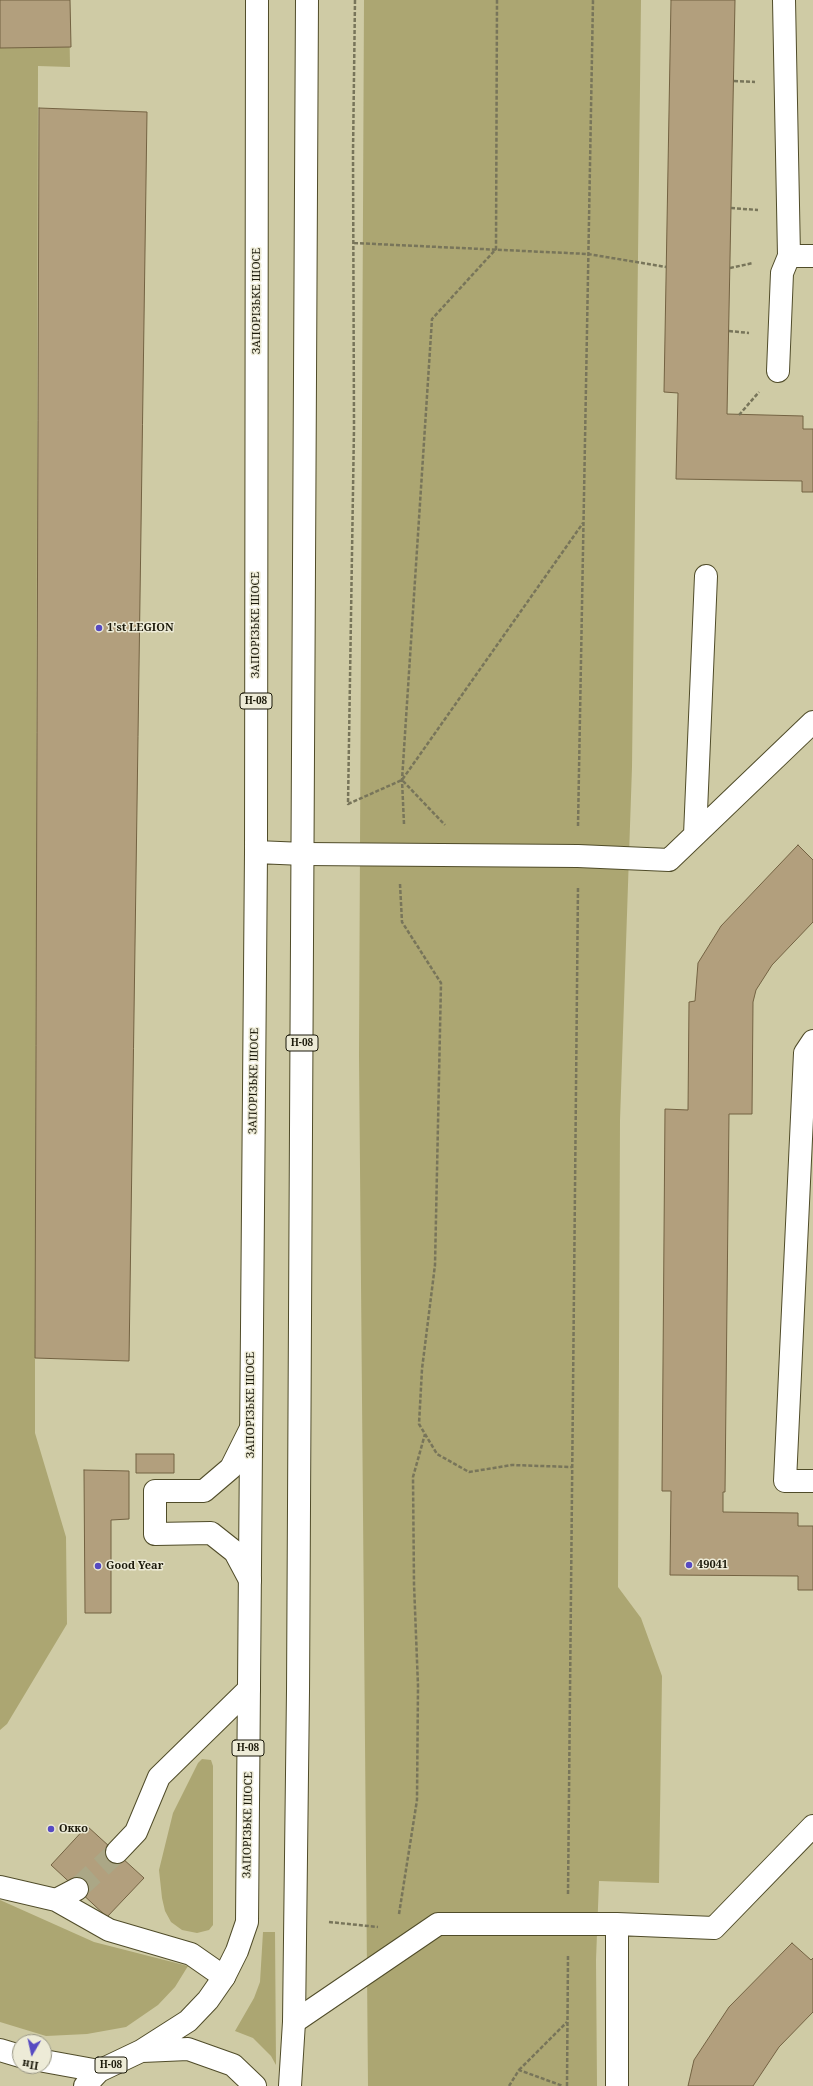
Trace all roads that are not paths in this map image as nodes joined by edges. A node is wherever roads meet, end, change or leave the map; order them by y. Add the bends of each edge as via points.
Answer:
1 (257, 0) edge
2 (308, 0) edge
3 (784, 0) edge
4 (789, 256) junction
5 (813, 256) edge
6 (778, 371) dead end
7 (706, 576) dead end
8 (813, 722) edge
9 (695, 836) junction
10 (256, 852) junction
11 (304, 854) junction
12 (813, 1041) edge
13 (250, 1430) junction
14 (813, 1481) edge
15 (250, 1580) junction
16 (249, 1689) junction
17 (813, 1826) edge
18 (116, 1852) tunnel mouth
19 (0, 1887) edge
20 (77, 1889) tunnel mouth
21 (56, 1900) junction
22 (617, 1924) junction
23 (224, 1978) junction
24 (294, 2022) junction
25 (0, 2050) edge
26 (141, 2051) junction
27 (12, 2054) edge
28 (52, 2064) edge
29 (92, 2078) edge
30 (255, 2086) edge
31 (290, 2086) edge
32 (617, 2086) edge

1 - 10 main road, ЗАПОРІЗЬКЕ ШОСЕ / Н-08
2 - 11 main road, Н-08
3 - 4 main road
4 - 5 main road
4 - 6 main road via 782,273
7 - 9 main road
8 - 9 main road
9 - 11 main road via 669,860 578,856
10 - 11 main road
10 - 13 main road, ЗАПОРІЗЬКЕ ШОСЕ / Н-08
11 - 24 main road, Н-08
12 - 14 main road via 805,1053 785,1481
13 - 15 main road, ЗАПОРІЗЬКЕ ШОСЕ / Н-08
13 - 15 main road via 231,1468 204,1491 155,1491 155,1534 211,1532 235,1552
15 - 16 main road, ЗАПОРІЗЬКЕ ШОСЕ / Н-08
16 - 18 main road via 159,1777 136,1832
16 - 23 main road, ЗАПОРІЗЬКЕ ШОСЕ / Н-08 via 247,1922
17 - 22 main road via 714,1928
19 - 21 main road
20 - 21 main road
21 - 23 main road via 109,1930 192,1954
22 - 24 main road via 438,1924
22 - 32 main road
23 - 26 main road, ЗАПОРІЗЬКЕ ШОСЕ / Н-08 via 188,2021
24 - 31 main road, Н-08
25 - 27 main road
26 - 29 main road, ЗАПОРІЗЬКЕ ШОСЕ / Н-08
26 - 30 main road, Н-08 via 188,2049 233,2065
28 - 29 main road

